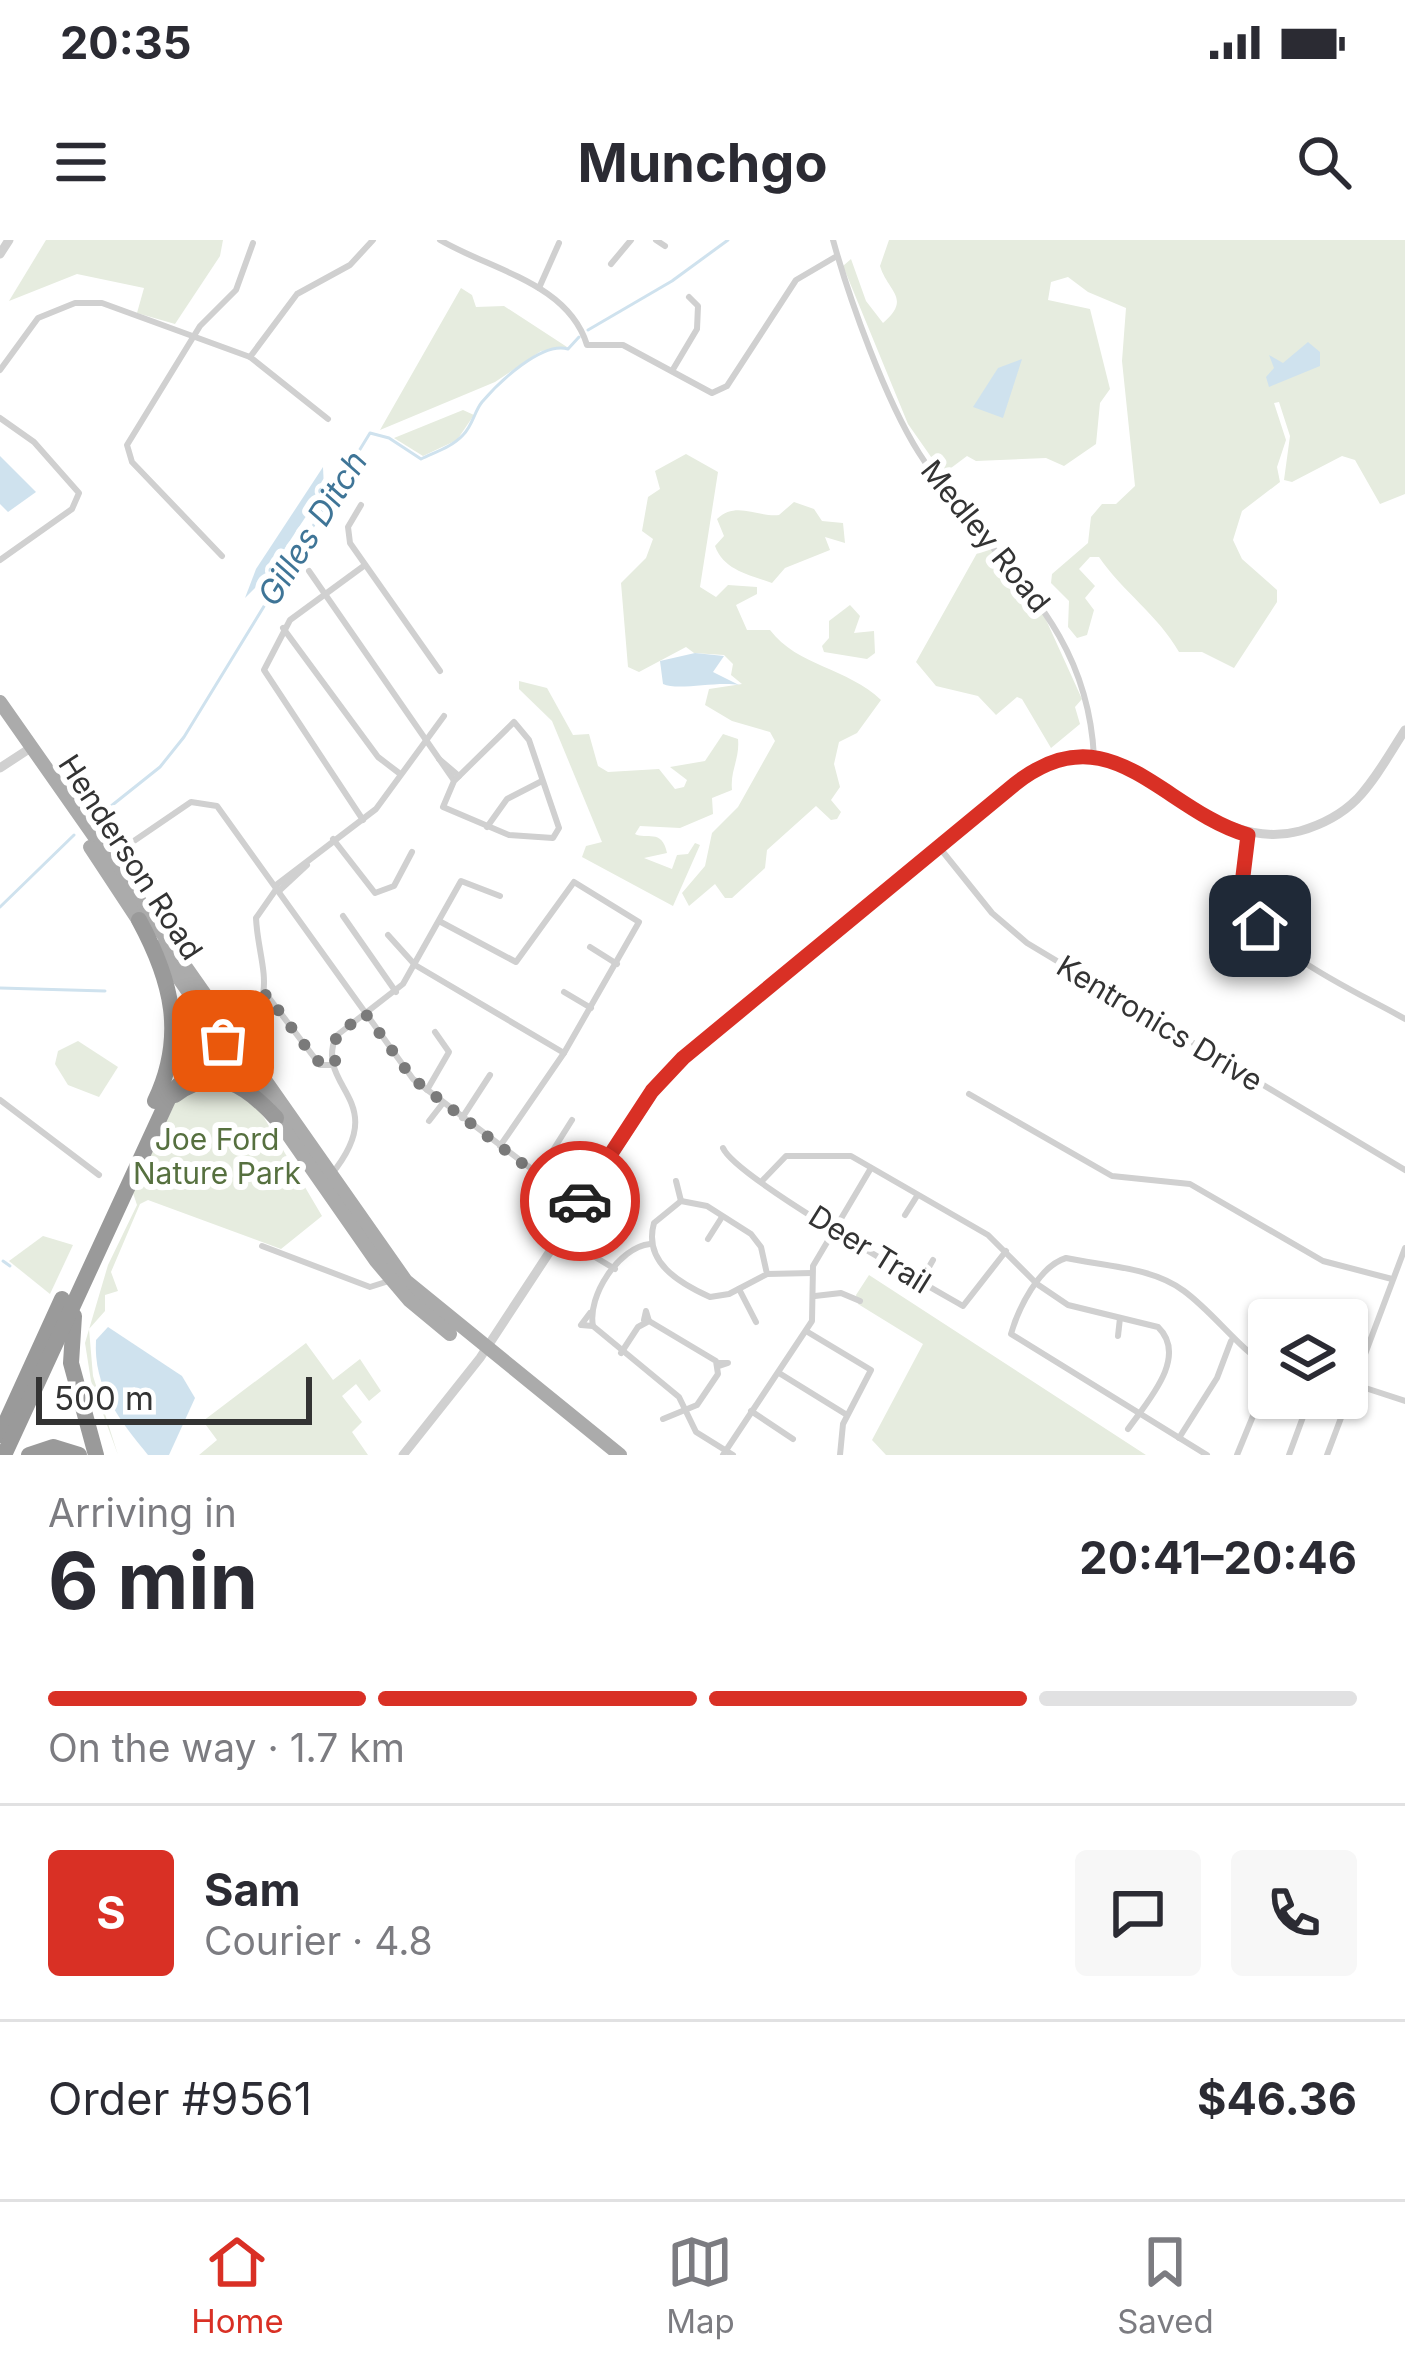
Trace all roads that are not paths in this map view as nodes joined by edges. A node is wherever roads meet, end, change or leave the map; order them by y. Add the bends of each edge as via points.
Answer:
1 (9, 240) edge
2 (373, 240) edge
3 (440, 240) edge
4 (631, 240) edge
5 (656, 240) edge
6 (832, 240) edge
7 (253, 243) dead end
8 (559, 243) dead end
9 (664, 246) dead end
10 (0, 254) edge
11 (838, 259) junction
12 (611, 264) dead end
13 (539, 288) junction
14 (688, 297) dead end
15 (196, 335) junction
16 (250, 357) junction
17 (0, 370) edge
18 (672, 371) junction
19 (0, 418) edge
20 (328, 419) dead end
21 (361, 505) dead end
22 (222, 556) dead end
23 (0, 559) edge
24 (365, 565) junction
25 (309, 571) dead end
26 (324, 593) junction
27 (283, 628) junction
28 (440, 670) dead end
29 (0, 704) edge
30 (444, 716) dead end
31 (1405, 730) edge
32 (425, 737) junction
33 (30, 748) junction
34 (1094, 757) junction
35 (0, 768) edge
36 (400, 773) junction
37 (457, 778) junction
38 (543, 781) junction
39 (363, 820) junction
40 (488, 826) junction
41 (1248, 835) junction
42 (333, 839) junction
43 (939, 847) junction
44 (412, 852) dead end
45 (105, 860) junction
46 (277, 888) junction
47 (500, 896) dead end
48 (343, 916) dead end
49 (139, 920) junction
50 (439, 921) junction
51 (388, 935) dead end
52 (590, 947) dead end
53 (617, 964) junction
54 (415, 965) junction
55 (396, 992) junction
56 (564, 992) dead end
57 (265, 998) junction
58 (591, 1008) junction
59 (365, 1013) junction
60 (1405, 1019) edge
61 (435, 1032) dead end
62 (225, 1035) junction
63 (564, 1053) junction
64 (335, 1064) junction
65 (490, 1075) dead end
66 (427, 1090) junction
67 (970, 1094) dead end
68 (0, 1100) edge
69 (443, 1103) junction
70 (160, 1104) junction
71 (276, 1118) junction
72 (462, 1118) junction
73 (572, 1120) dead end
74 (429, 1121) dead end
75 (500, 1146) junction
76 (723, 1148) dead end
77 (871, 1168) junction
78 (1405, 1170) edge
79 (538, 1174) junction
80 (99, 1175) dead end
81 (327, 1180) junction
82 (676, 1181) dead end
83 (762, 1181) junction
84 (124, 1194) junction
85 (917, 1196) junction
86 (580, 1202) junction
87 (681, 1202) junction
88 (904, 1215) dead end
89 (723, 1216) junction
90 (835, 1228) junction
91 (708, 1239) dead end
92 (651, 1244) junction
93 (262, 1246) dead end
94 (1405, 1248) edge
95 (1006, 1251) junction
96 (595, 1257) dead end
97 (933, 1261) dead end
98 (615, 1269) junction
99 (812, 1273) junction
100 (767, 1274) junction
101 (396, 1277) junction
102 (1392, 1280) junction
103 (921, 1281) junction
104 (1037, 1284) junction
105 (739, 1289) junction
106 (815, 1296) junction
107 (860, 1301) dead end
108 (56, 1313) junction
109 (1120, 1318) junction
110 (756, 1322) dead end
111 (806, 1331) junction
112 (1118, 1336) dead end
113 (1368, 1339) edge
114 (1232, 1340) junction
115 (1248, 1352) edge
116 (621, 1353) junction
117 (483, 1354) junction
118 (779, 1372) junction
119 (1368, 1389) edge
120 (1405, 1401) edge
121 (686, 1409) junction
122 (751, 1411) junction
123 (0, 1412) edge
124 (1139, 1413) junction
125 (847, 1415) junction
126 (663, 1419) dead end
127 (1252, 1419) edge
128 (1302, 1419) edge
129 (1338, 1419) edge
130 (1128, 1429) dead end
131 (0, 1435) edge
132 (1179, 1438) junction
133 (793, 1439) dead end
134 (611, 1452) edge
135 (728, 1453) edge
136 (4, 1455) edge
137 (29, 1455) edge
138 (79, 1455) edge
139 (96, 1455) edge
140 (404, 1455) edge
141 (840, 1455) edge
142 (1208, 1455) edge
143 (1237, 1455) edge
144 (1288, 1455) edge
145 (1327, 1455) edge

1 - 10 street
2 - 16 street via 350,266 297,294
3 - 13 street
4 - 12 street
5 - 9 street
6 - 11 street, Medley Road
7 - 15 street via 236,290
8 - 13 street
11 - 18 street via 789,288 724,389 707,392
11 - 34 street, Medley Road via 919,453 1050,615 1087,703
13 - 18 street via 573,316 586,345 623,345
14 - 18 street via 699,324
15 - 16 street
15 - 17 street via 116,307 75,303 38,319
15 - 22 street via 127,449
16 - 20 street
19 - 23 street via 34,442 79,493 72,509
21 - 24 street via 348,535
24 - 26 street
24 - 28 street
25 - 26 street
26 - 27 street
26 - 32 street
27 - 36 street via 377,757
27 - 39 street via 266,660 266,680
29 - 33 main road, Henderson Road
30 - 32 street
31 - 41 street via 1348,808 1304,830
32 - 36 street
32 - 37 street
33 - 35 street
33 - 45 main road, Henderson Road
34 - 41 street via 1130,767 1200,815
34 - 43 street via 1036,769
36 - 39 street
37 - 38 street via 511,722 529,740
37 - 40 street via 442,807
38 - 40 street via 507,799
38 - 40 street via 556,836 526,839
39 - 42 street
41 - 60 street via 1242,884 1260,926
42 - 44 street via 375,893 394,886
42 - 46 street
43 - 78 street, Kentronics Drive via 1027,943
43 - 86 street via 678,1064
45 - 46 street via 191,802 206,801 224,812
45 - 49 main road, Henderson Road
45 - 62 main road, Henderson Road
46 - 57 street via 256,918
46 - 59 street
47 - 50 street via 461,881
48 - 55 street
49 - 62 main road, Henderson Road
49 - 70 highway via 173,1010
50 - 53 street via 519,961 568,885 577,883 639,922
50 - 54 street
51 - 54 street
52 - 53 street
53 - 58 street
54 - 55 street
54 - 63 street
55 - 59 street
56 - 58 street
57 - 62 street
57 - 64 street via 320,1065
58 - 63 street
59 - 64 street via 336,1036
59 - 66 street
61 - 66 street via 449,1052
62 - 70 highway via 182,1065
62 - 71 main road, Henderson Road
62 - 81 main road, Henderson Road
63 - 75 street
64 - 81 street via 358,1126
65 - 72 street
66 - 69 street
67 - 102 street via 1112,1176 1190,1184 1323,1261
68 - 80 street
69 - 72 street
69 - 74 street
70 - 71 highway via 194,1083 224,1079
70 - 84 highway
70 - 108 highway
71 - 81 main road, Henderson Road
72 - 75 street
73 - 79 street
75 - 79 street
76 - 83 street, Deer Trail
77 - 83 street via 839,1153 790,1155
77 - 85 street
77 - 90 street
79 - 86 street
81 - 101 main road, Henderson Road
82 - 87 street
83 - 90 street, Deer Trail
84 - 136 highway
84 - 139 highway via 71,1329 73,1374
85 - 88 street
85 - 95 street
86 - 117 street
87 - 89 street
87 - 92 street via 656,1219
89 - 91 street
89 - 100 street via 755,1238
90 - 99 street
90 - 103 street, Deer Trail
92 - 98 street via 631,1248
92 - 105 street via 666,1270 706,1295
93 - 101 street via 370,1287
94 - 102 street
95 - 103 street, Deer Trail via 965,1306
95 - 104 street
96 - 98 street
97 - 103 street
98 - 116 street via 580,1324
99 - 100 street
99 - 106 street
100 - 105 street
101 - 117 main road, Henderson Road
102 - 113 street
104 - 109 street via 1073,1307
104 - 114 street via 1066,1258 1148,1274 1188,1294
104 - 124 street via 1012,1335
105 - 110 street
106 - 107 street
106 - 111 street
108 - 123 highway
108 - 131 highway
109 - 112 street
109 - 124 street via 1158,1328 1171,1348
111 - 118 street
111 - 125 street via 869,1368
114 - 115 street
114 - 132 street
116 - 121 street
116 - 121 street via 648,1321 718,1365 704,1398
117 - 134 main road, Henderson Road
117 - 140 street
118 - 122 street
118 - 125 street
119 - 120 street
121 - 126 street
121 - 135 street via 696,1432
122 - 133 street
122 - 135 street
124 - 130 street
124 - 132 street
125 - 141 street
127 - 143 street
128 - 144 street
129 - 145 street
132 - 142 street
137 - 138 highway via 53,1447

